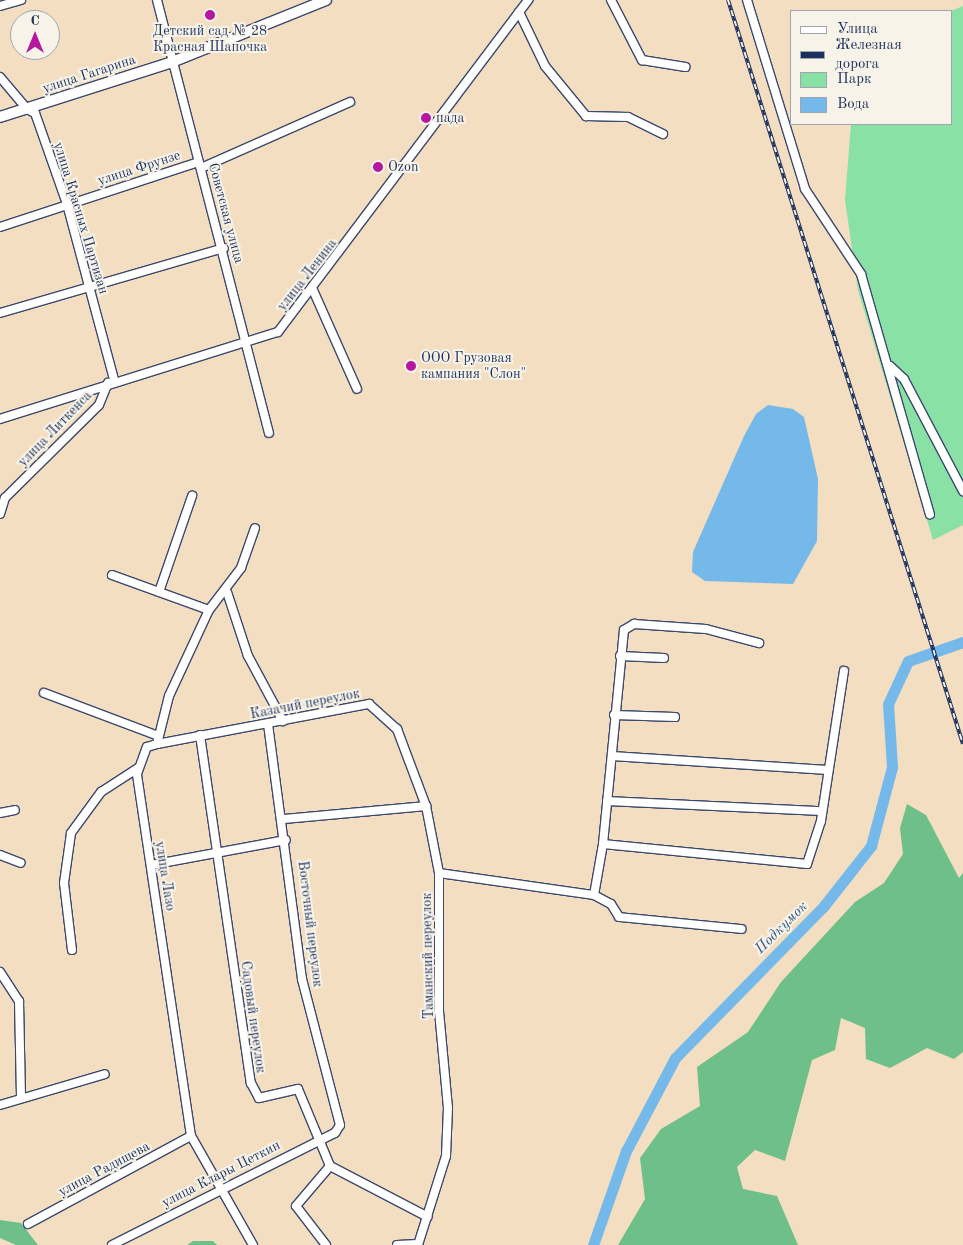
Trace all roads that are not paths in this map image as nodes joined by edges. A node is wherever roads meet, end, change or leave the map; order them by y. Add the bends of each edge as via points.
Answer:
1 (21, 0) edge
2 (158, 0) edge
3 (326, 0) edge
4 (528, 0) edge
5 (611, 0) edge
6 (747, 0) edge
7 (0, 6) edge
8 (519, 12) junction
9 (172, 62) junction
10 (685, 67) dead end
11 (0, 77) edge
12 (350, 102) dead end
13 (27, 110) junction
14 (0, 117) edge
15 (663, 134) dead end
16 (200, 165) junction
17 (67, 204) junction
18 (0, 227) edge
19 (224, 248) junction
20 (89, 287) junction
21 (312, 290) junction
22 (0, 313) edge
23 (246, 341) junction
24 (889, 365) junction
25 (111, 382) junction
26 (357, 388) dead end
27 (0, 419) edge
28 (268, 433) dead end
29 (963, 491) edge
30 (192, 496) dead end
31 (0, 514) edge
32 (930, 514) dead end
33 (255, 528) dead end
34 (112, 575) dead end
35 (159, 592) junction
36 (227, 592) junction
37 (209, 610) junction
38 (759, 643) dead end
39 (620, 656) junction
40 (664, 658) dead end
41 (844, 671) dead end
42 (44, 693) dead end
43 (614, 715) junction
44 (675, 717) dead end
45 (283, 721) junction
46 (268, 724) junction
47 (156, 735) junction
48 (200, 736) junction
49 (157, 744) junction
50 (612, 756) junction
51 (138, 768) junction
52 (828, 770) junction
53 (608, 801) junction
54 (426, 806) junction
55 (15, 810) dead end
56 (822, 811) junction
57 (0, 813) edge
58 (284, 818) junction
59 (286, 840) junction
60 (603, 844) junction
61 (216, 853) junction
62 (0, 856) edge
63 (21, 863) dead end
64 (151, 865) junction
65 (439, 873) junction
66 (594, 895) junction
67 (741, 930) dead end
68 (72, 950) dead end
69 (0, 972) edge
70 (105, 1074) dead end
71 (21, 1097) junction
72 (0, 1105) edge
73 (340, 1125) joint
74 (191, 1136) junction
75 (317, 1140) junction
76 (330, 1166) junction
77 (219, 1188) junction
78 (428, 1216) junction
79 (28, 1224) dead end
80 (418, 1244) edge
81 (112, 1245) edge
82 (253, 1245) edge
83 (326, 1245) edge
84 (397, 1245) edge

1 - 7 street
2 - 9 street, Советская улица
3 - 9 main road, улица Гагарина
4 - 8 street, улица Ленина
5 - 10 street via 642,60
6 - 24 street via 805,188 860,274 870,317
8 - 15 street via 545,66 586,116 628,117
8 - 21 street, улица Ленина
9 - 13 main road, улица Гагарина
9 - 16 street, Советская улица
11 - 13 street, улица Красных Партизан
12 - 16 street, улица Фрунзе
13 - 14 main road, улица Гагарина
13 - 17 street, улица Красных Партизан via 35,113
16 - 17 street, улица Фрунзе
16 - 19 street, Советская улица
17 - 18 street, улица Фрунзе
17 - 20 street, улица Красных Партизан
19 - 20 street
19 - 23 street, Советская улица
20 - 22 street
20 - 25 street, улица Красных Партизан
21 - 23 street, улица Ленина via 278,332
21 - 26 street
23 - 25 street, улица Ленина
23 - 28 street, Советская улица
24 - 29 street via 904,379
24 - 32 street
25 - 27 street, улица Ленина
25 - 31 street, улица Литкенса via 100,406 5,498
30 - 35 street
33 - 36 street via 242,568
34 - 35 street
35 - 37 street
36 - 37 street
36 - 45 street via 248,656
37 - 47 street via 169,696
38 - 39 street via 706,629 634,624 624,630
39 - 40 street
39 - 43 street
41 - 52 street
42 - 47 street
43 - 44 street
43 - 50 street
45 - 46 street, Казачий переулок
45 - 54 street, Казачий переулок via 369,704 397,729
46 - 48 street, Казачий переулок
46 - 58 street, Восточный переулок
47 - 49 street
48 - 49 street, Казачий переулок
48 - 61 street, Садовый переулок
49 - 51 street via 147,747
50 - 52 street
50 - 53 street
51 - 64 street, улица Лазо
51 - 68 street via 101,792 71,834 64,883
52 - 56 street
53 - 56 street
53 - 60 street
54 - 58 street
54 - 65 street, Таманский переулок
55 - 57 street
56 - 60 street via 807,864
58 - 59 street, Восточный переулок
59 - 61 street
59 - 73 street, Восточный переулок via 302,979
60 - 66 street
61 - 64 street
61 - 75 street, Садовый переулок via 251,1083 259,1098 298,1089
62 - 63 street
64 - 74 street, улица Лазо
65 - 66 street
65 - 78 street, Таманский переулок via 439,1012 448,1108 446,1156
66 - 67 street via 611,904 619,917
69 - 71 street via 19,1001
70 - 71 street
71 - 72 street
73 - 75 street, улица Клары Цеткин via 335,1133
74 - 77 street, улица Лазо
74 - 79 street, улица Радищева
75 - 76 street, Садовый переулок
75 - 77 street, улица Клары Цеткин
76 - 78 street
76 - 83 street via 296,1206
77 - 81 street, улица Клары Цеткин
77 - 82 street, улица Лазо
78 - 80 street, Таманский переулок
80 - 84 street

